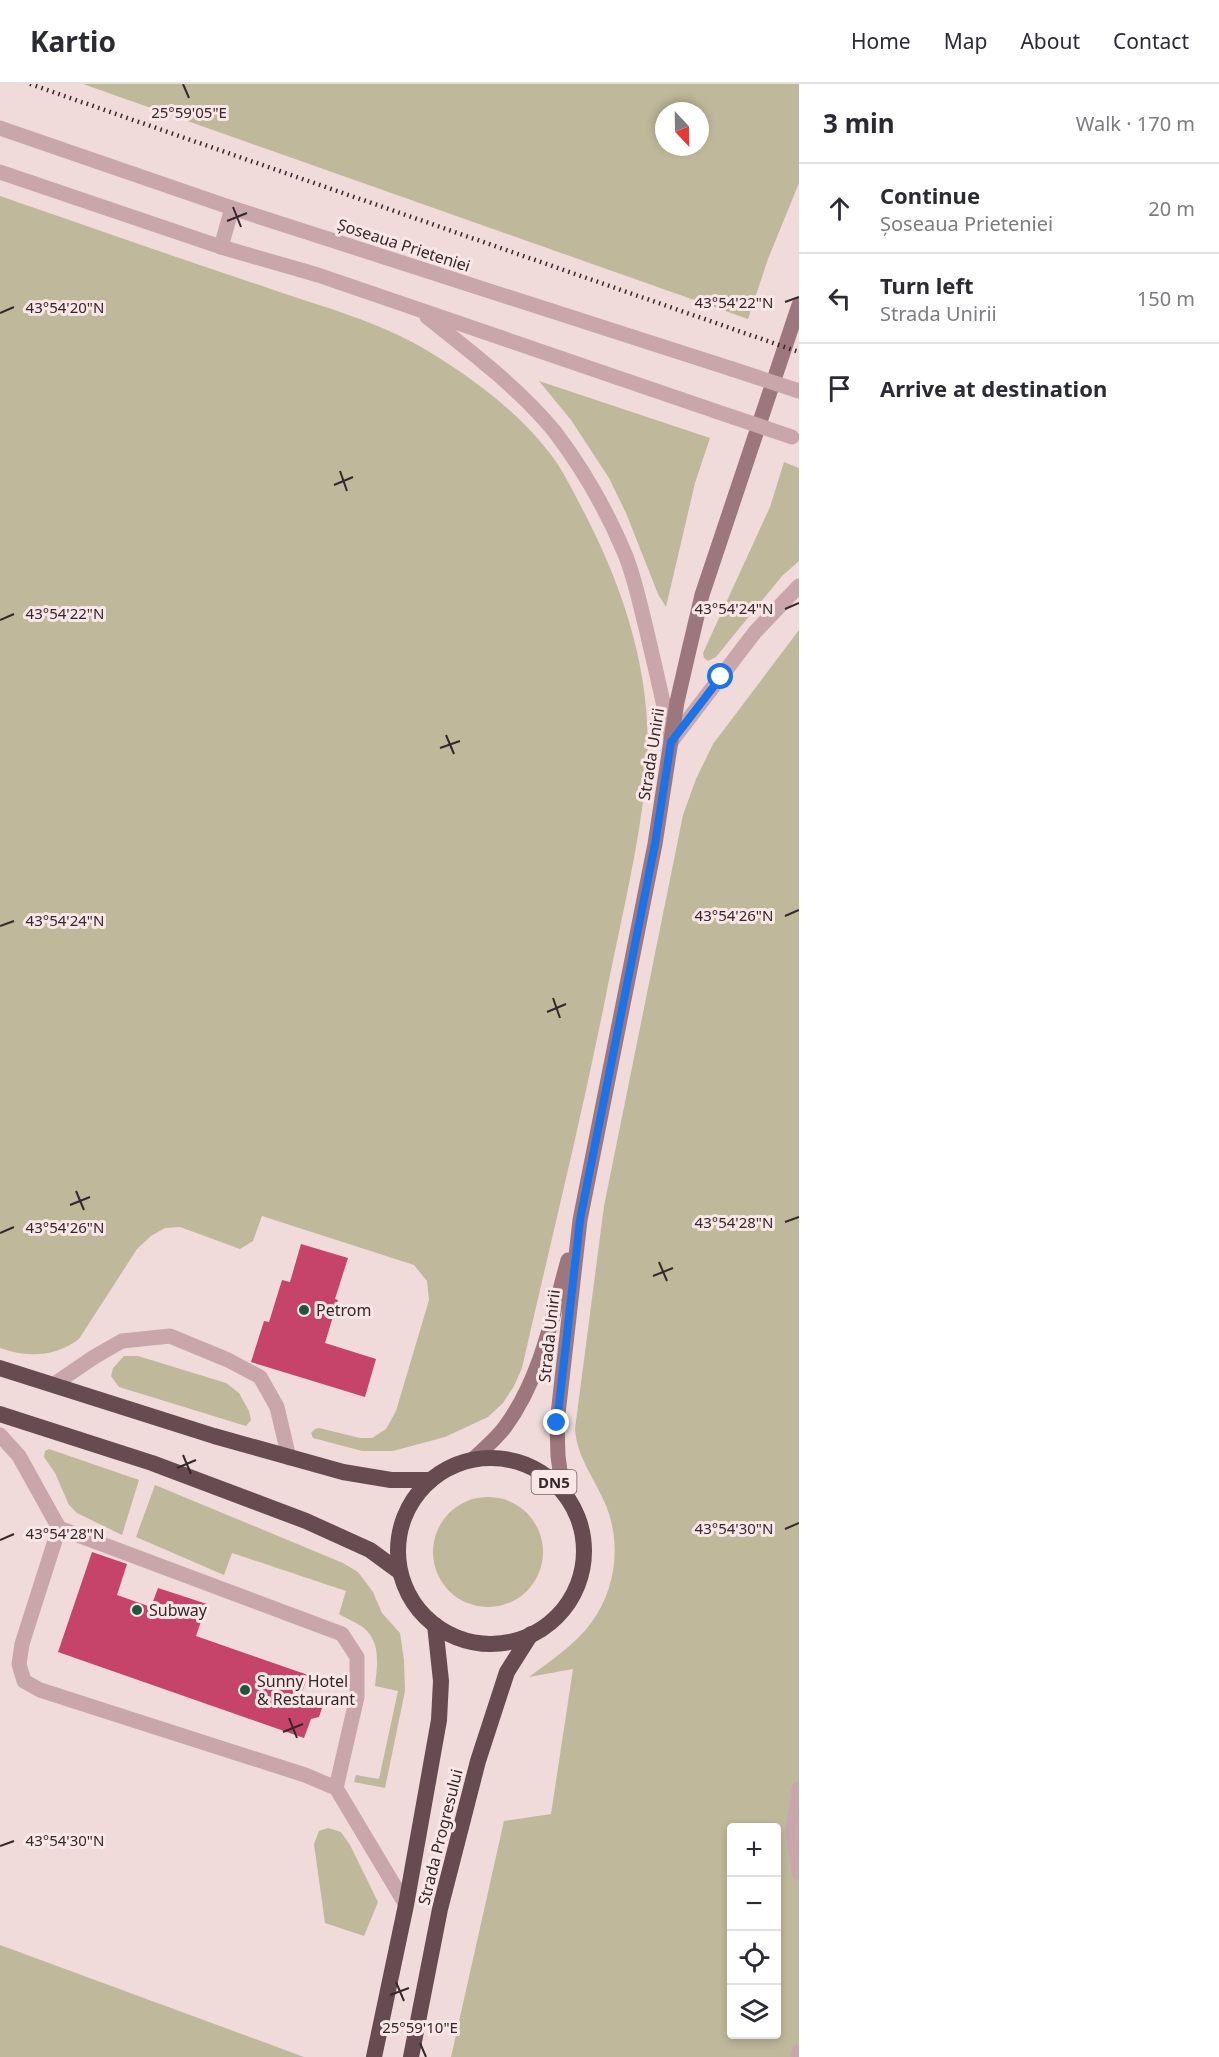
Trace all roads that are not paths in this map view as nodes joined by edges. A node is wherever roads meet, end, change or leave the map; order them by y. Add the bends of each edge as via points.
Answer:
1 (0, 128) edge
2 (0, 172) edge
3 (232, 208) junction
4 (221, 248) junction
5 (799, 305) edge
6 (419, 310) junction
7 (799, 391) edge
8 (796, 438) edge
9 (799, 586) edge
10 (671, 742) junction
11 (580, 1220) junction
12 (0, 1368) edge
13 (53, 1385) junction
14 (0, 1414) edge
15 (0, 1436) edge
16 (289, 1458) junction
17 (472, 1460) junction
18 (431, 1480) junction
19 (563, 1493) junction
20 (59, 1528) junction
21 (400, 1572) junction
22 (435, 1625) junction
23 (531, 1634) junction
24 (336, 1788) junction
25 (799, 1789) edge
26 (799, 1873) edge
27 (406, 1905) junction
28 (799, 2052) edge
29 (374, 2057) edge
30 (411, 2057) edge
31 (798, 2057) edge

1 - 3 street, Șoseaua Prieteniei
2 - 4 street
3 - 4 street
3 - 7 street, Șoseaua Prieteniei, bridge
4 - 6 street via 318,275
5 - 10 main road, Strada Unirii via 702,595
6 - 8 street, bridge
6 - 10 street via 526,401 578,464 626,555
9 - 10 street via 755,632
10 - 11 main road, Strada Unirii / DN5 via 655,844
11 - 17 main road, Strada Unirii / DN5 via 534,1378 503,1430
11 - 19 main road, Strada Unirii via 557,1423
12 - 13 highway
13 - 16 highway
13 - 16 street via 122,1341 170,1336 260,1377 277,1407
14 - 21 highway via 152,1463 306,1521 370,1550
15 - 20 street via 19,1456
16 - 18 highway via 380,1479
17 - 18 highway, DN5
17 - 19 highway, DN5 via 500,1459 528,1466 550,1479
18 - 21 highway, DN5 via 404,1517 398,1544
19 - 23 highway, DN5 via 582,1534 581,1571 566,1605
20 - 24 street via 342,1634 357,1657 357,1697
20 - 24 street via 22,1644 19,1664 24,1681 40,1690
21 - 22 highway, DN5 via 410,1598
22 - 23 highway, DN5 via 459,1638 486,1644
22 - 27 highway, Strada Progresului via 441,1681 439,1720
23 - 30 highway, Strada Progresului / DN5 via 507,1672 478,1761 440,1909
24 - 27 street
25 - 26 street via 793,1829
27 - 29 highway, Strada Progresului
28 - 31 street

